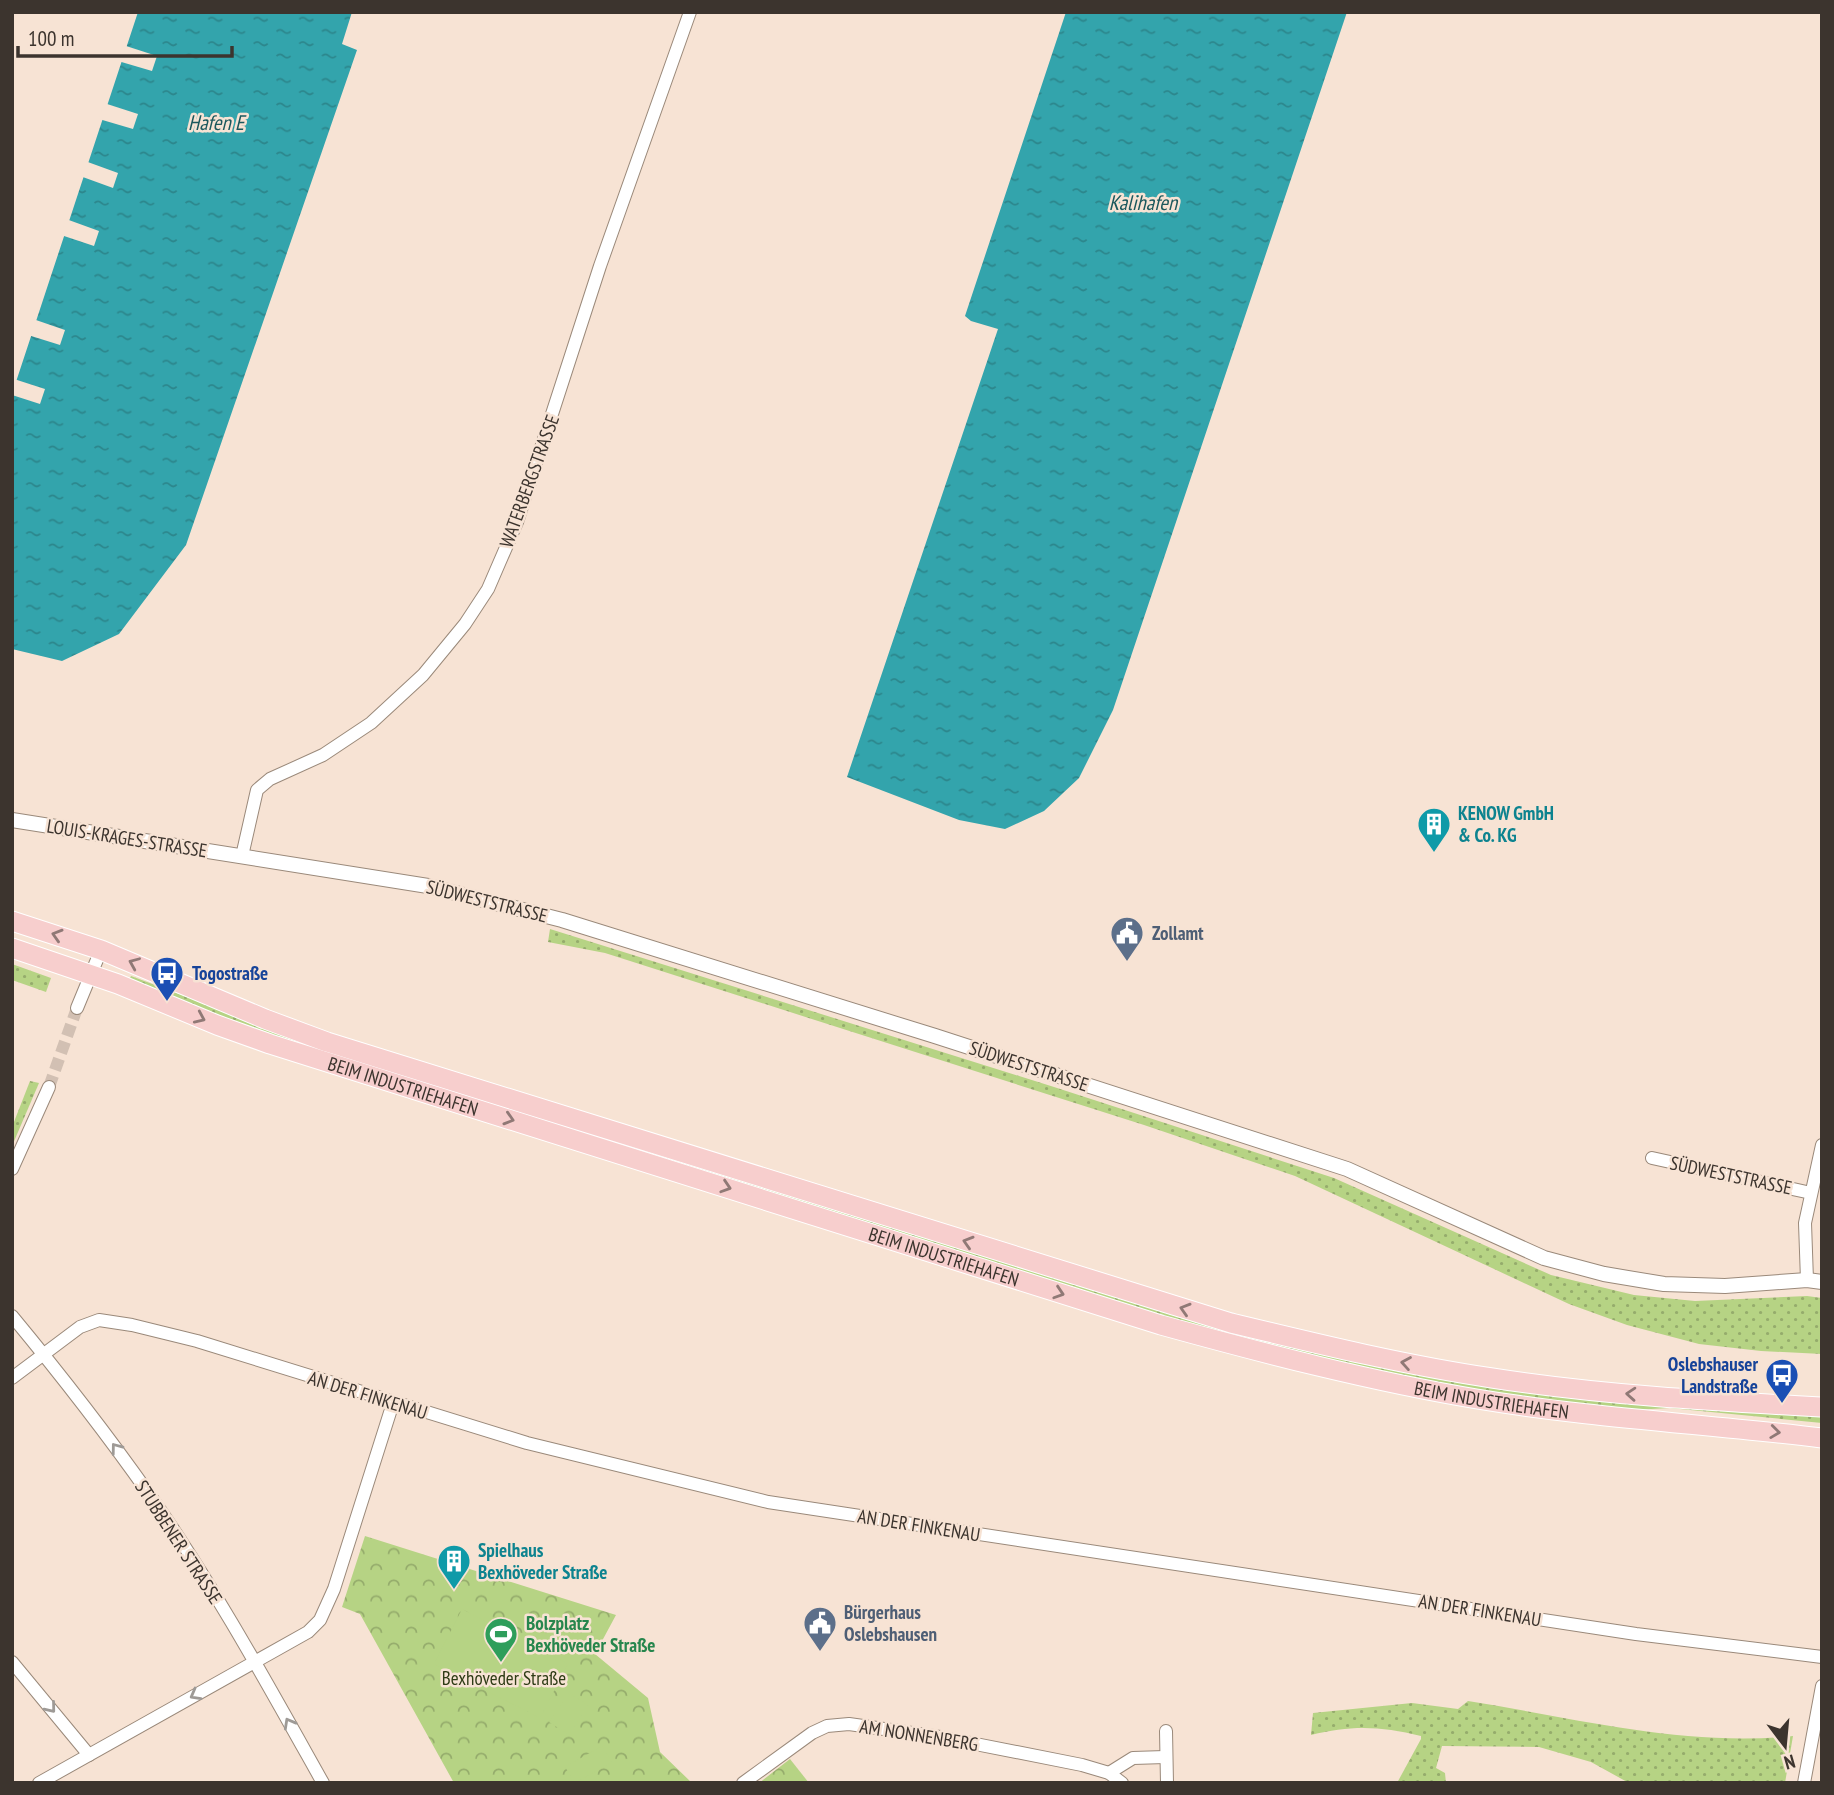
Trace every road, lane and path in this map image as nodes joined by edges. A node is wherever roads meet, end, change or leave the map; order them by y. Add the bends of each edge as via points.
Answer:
1 (690, 12) edge
2 (12, 820) edge
3 (242, 856) junction
4 (12, 921) edge
5 (12, 948) edge
6 (101, 950) junction
7 (91, 974) junction
8 (77, 1008) tunnel mouth
9 (49, 1087) tunnel mouth
10 (1822, 1145) edge
11 (1652, 1158) dead end
12 (12, 1170) edge
13 (1811, 1193) junction
14 (1822, 1273) edge
15 (1807, 1280) junction
16 (1822, 1282) edge
17 (12, 1316) edge
18 (45, 1355) junction
19 (12, 1378) edge
20 (393, 1403) junction
21 (1822, 1407) edge
22 (1822, 1438) edge
23 (1822, 1657) edge
24 (12, 1662) edge
25 (255, 1662) junction
26 (1822, 1686) edge
27 (1166, 1731) dead end
28 (89, 1755) junction
29 (1165, 1757) junction
30 (1109, 1773) junction
31 (39, 1783) edge
32 (323, 1783) edge
33 (743, 1783) edge
34 (1122, 1783) edge
35 (1167, 1783) edge
36 (1804, 1783) edge

1 - 3 street, WATERBERGSTRASSE via 600,266 517,522 488,589 423,675 370,723 323,755 270,779 257,790
2 - 3 street, LOUIS-KRAGES-STRASSE
3 - 15 street, SÜDWESTSTRASSE via 428,886 562,920 1347,1169 1544,1258 1664,1284 1725,1286
6 -> 4 main road, BEIM INDUSTRIEHAFEN
5 - 7 main road, BEIM INDUSTRIEHAFEN
6 - 7 street
21 -> 6 main road, BEIM INDUSTRIEHAFEN via 1620,1393 1493,1378 1363,1355 1231,1323 327,1042
7 - 8 street
7 -> 22 main road, BEIM INDUSTRIEHAFEN via 270,1044 1161,1325 1267,1354 1480,1399
9 - 12 street
10 - 13 street
11 - 13 street, SÜDWESTSTRASSE
13 - 15 street via 1805,1223
14 - 15 street, SÜDWESTSTRASSE
15 - 16 street, SÜDWESTSTRASSE
17 - 18 street, STUBBENER STRASSE
18 - 19 street, AN DER FINKENAU
18 - 20 street, AN DER FINKENAU via 80,1327 99,1320 197,1341
25 -> 18 street, STUBBENER STRASSE via 150,1495
20 - 23 street, AN DER FINKENAU via 540,1447 768,1502 1636,1634
20 - 25 street via 334,1589 320,1619 308,1632
24 -> 28 street
25 -> 28 street
32 -> 25 street, STUBBENER STRASSE
26 - 36 street
27 - 29 street
28 - 31 street
29 - 30 street via 1133,1758
29 - 35 street
30 - 33 street, AM NONNENBERG via 948,1738 838,1724 812,1733
30 - 34 street

